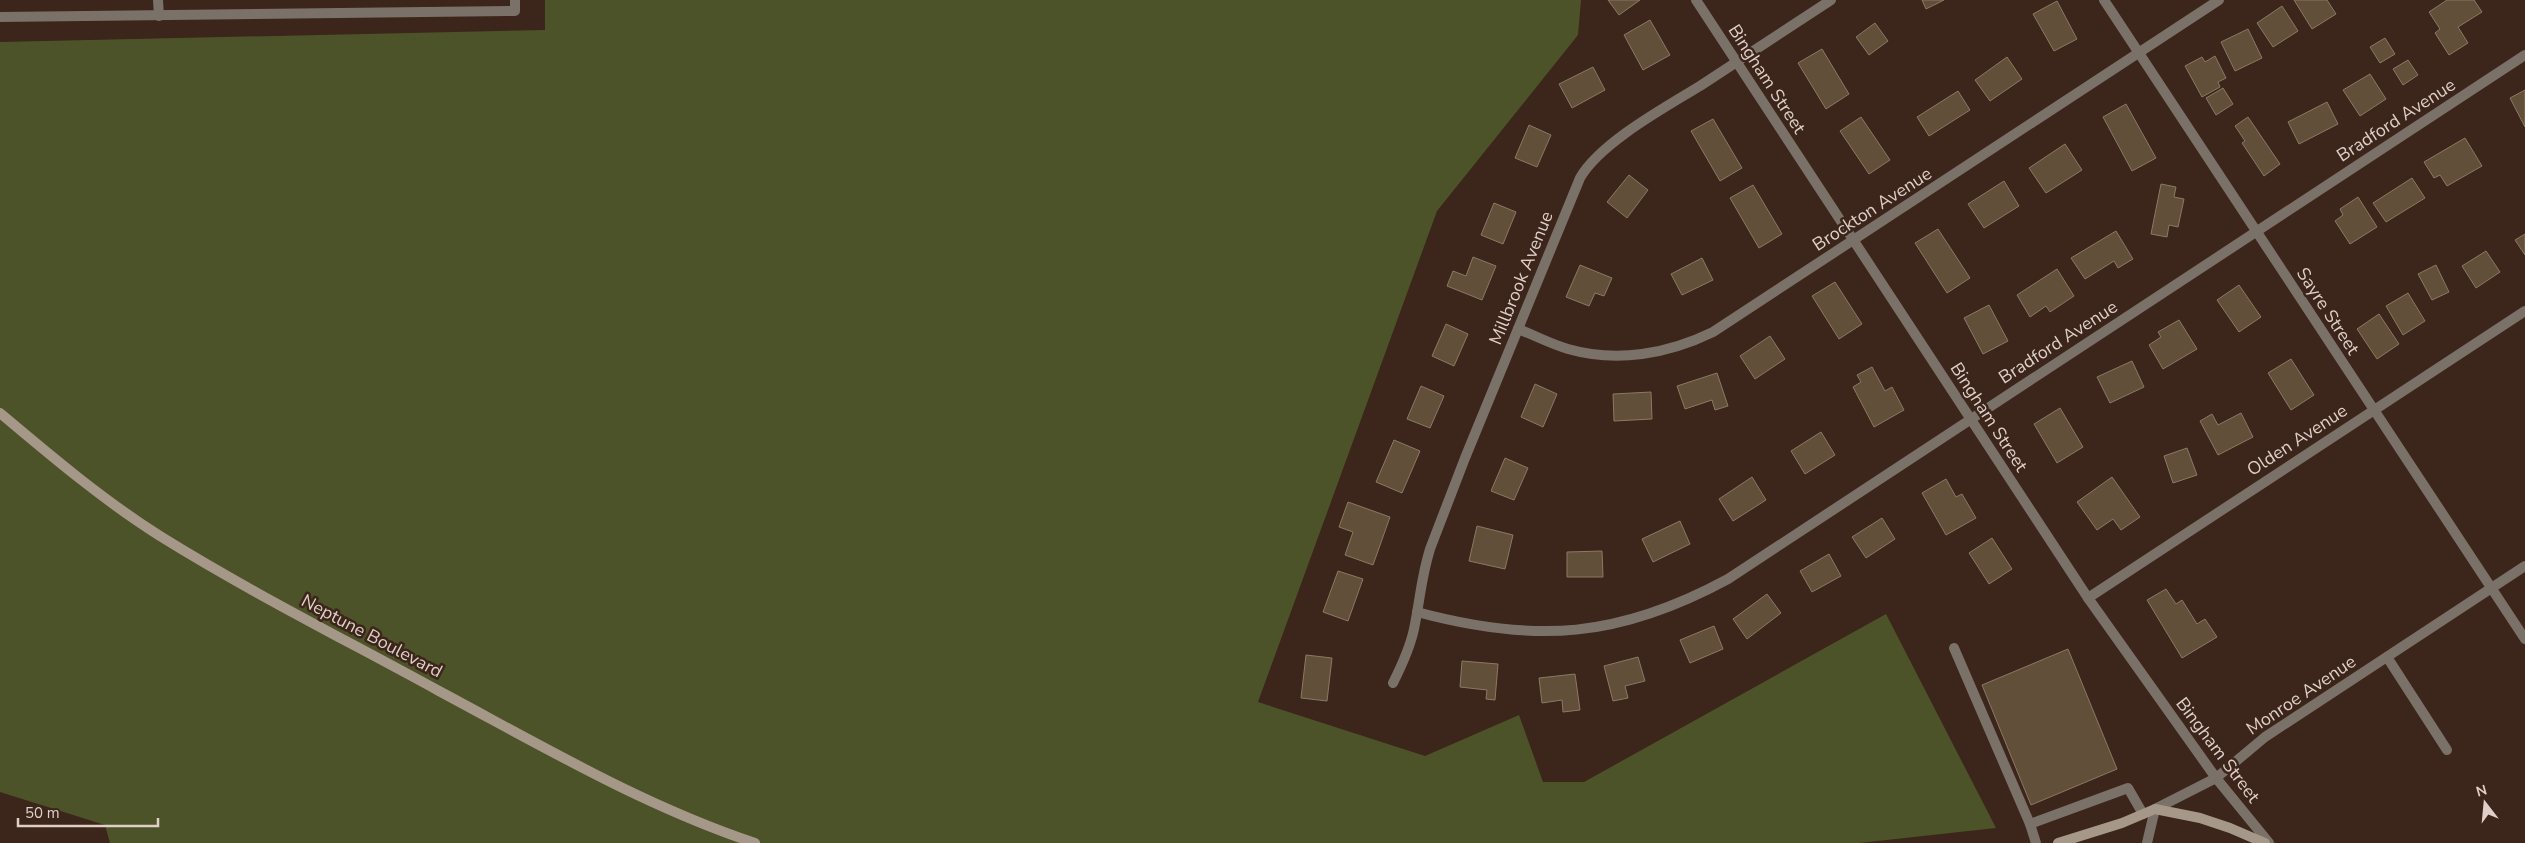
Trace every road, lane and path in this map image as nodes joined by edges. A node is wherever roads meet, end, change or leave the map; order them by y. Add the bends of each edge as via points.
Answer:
1 (158, 0) edge
2 (515, 0) edge
3 (1696, 0) edge
4 (1831, 0) edge
5 (2104, 0) edge
6 (2219, 0) edge
7 (159, 16) junction
8 (0, 17) edge
9 (2139, 52) junction
10 (2525, 55) edge
11 (1736, 62) junction
12 (2256, 232) junction
13 (1854, 240) junction
14 (2525, 311) edge
15 (1518, 328) junction
16 (2374, 409) junction
17 (0, 412) edge
18 (1971, 419) junction
19 (2525, 566) edge
20 (2492, 588) junction
21 (2088, 598) junction
22 (1417, 612) junction
23 (2525, 639) edge
24 (1954, 648) dead end
25 (2387, 657) junction
26 (1393, 683) dead end
27 (2447, 750) dead end
28 (2216, 778) junction
29 (2155, 809) junction
30 (2143, 814) junction
31 (2030, 824) junction
32 (755, 843) edge
33 (2036, 843) edge
34 (2058, 843) edge
35 (2147, 843) edge
36 (2264, 843) edge
37 (2269, 843) edge

1 - 7 street
2 - 7 street via 515,11
3 - 11 street, Bingham Street
4 - 11 street, Millbrook Avenue
5 - 9 street, Sayre Street
6 - 9 street, Brockton Avenue
7 - 8 street
9 - 12 street, Sayre Street
9 - 13 street, Brockton Avenue
10 - 12 street, Bradford Avenue
11 - 13 street, Bingham Street
11 - 15 street, Millbrook Avenue via 1599,153 1588,164
12 - 16 street, Sayre Street
12 - 18 street, Bradford Avenue
13 - 15 street, Brockton Avenue via 1713,332 1666,350 1629,356 1585,353
13 - 18 street, Bingham Street
14 - 16 street, Olden Avenue
15 - 22 street, Millbrook Avenue via 1430,549 1422,575
16 - 20 street, Sayre Street
16 - 21 street, Olden Avenue
17 - 32 street, Neptune Boulevard via 104,497 158,535 228,576 572,763 666,808
18 - 21 street, Bingham Street
18 - 22 street, Bradford Avenue via 1728,579 1657,612 1603,626 1540,632 1494,629
19 - 20 street, Monroe Avenue
20 - 23 street, Sayre Street
20 - 25 street, Monroe Avenue
21 - 28 street, Bingham Street
22 - 26 street, Millbrook Avenue via 1406,656
24 - 31 street
25 - 27 street
25 - 28 street, Monroe Avenue via 2265,737
28 - 29 street, Monroe Avenue
28 - 37 street, Bingham Street
29 - 30 street, Monroe Avenue
29 - 35 street
29 - 36 street via 2230,828
30 - 31 street via 2128,788
30 - 34 street, Monroe Avenue
31 - 33 street

